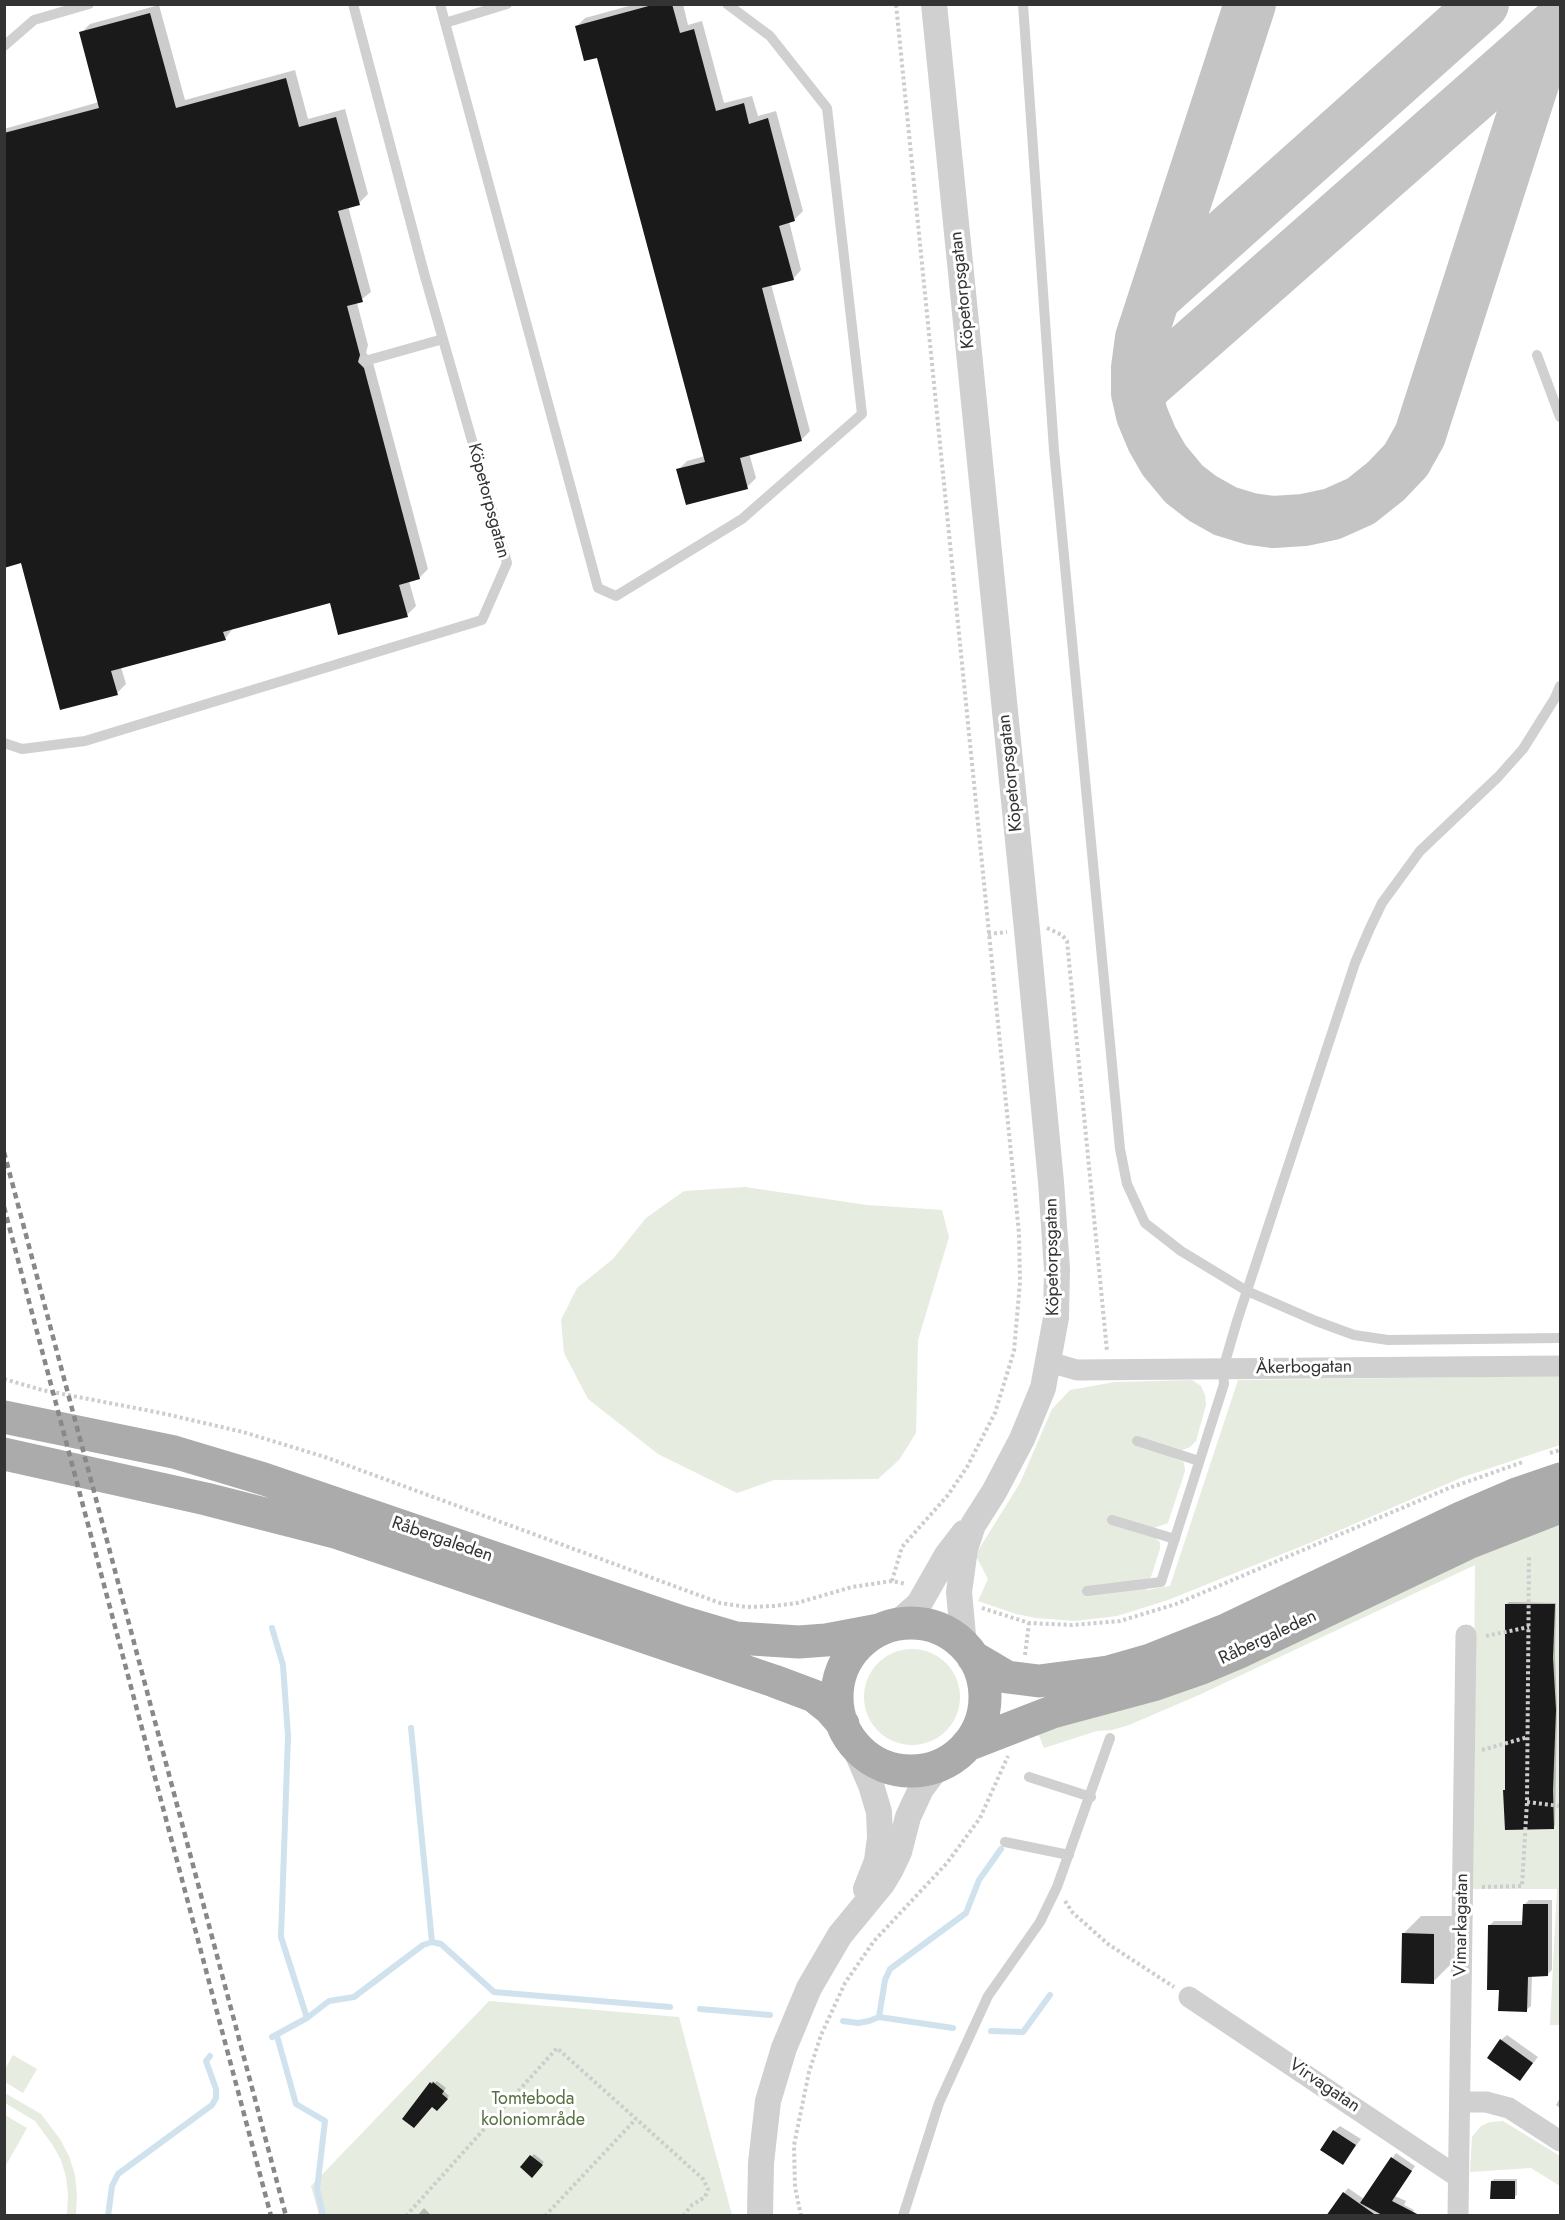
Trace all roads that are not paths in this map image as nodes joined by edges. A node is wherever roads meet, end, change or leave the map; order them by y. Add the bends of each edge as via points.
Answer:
1 (89, 4) edge
2 (353, 4) edge
3 (440, 4) edge
4 (507, 4) edge
5 (727, 4) edge
6 (934, 4) edge
7 (1023, 4) edge
8 (445, 22) junction
9 (4, 46) edge
10 (443, 339) junction
11 (1537, 355) dead end
12 (365, 360) dead end
13 (1560, 417) edge
14 (1560, 686) edge
15 (4, 743) edge
16 (1247, 1291) junction
17 (1560, 1338) edge
18 (1049, 1362) junction
19 (1560, 1366) edge
20 (1223, 1369) junction
21 (4, 1417) edge
22 (1137, 1442) dead end
23 (4, 1454) edge
24 (1199, 1461) junction
25 (1554, 1466) edge
26 (1560, 1507) edge
27 (1112, 1520) dead end
28 (973, 1525) junction
29 (1175, 1539) junction
30 (1087, 1591) dead end
31 (887, 1628) junction
32 (1466, 1637) road end
33 (969, 1652) junction
34 (847, 1733) junction
35 (1110, 1738) dead end
36 (967, 1745) junction
37 (939, 1766) junction
38 (1029, 1777) dead end
39 (1090, 1797) junction
40 (1005, 1842) dead end
41 (1069, 1855) junction
42 (858, 1911) junction
43 (1189, 1997) road end
44 (1460, 2102) junction
45 (1560, 2141) edge
46 (1458, 2177) junction
47 (760, 2216) edge
48 (903, 2216) edge
49 (1458, 2216) edge

1 - 9 lane via 34,20
2 - 10 lane, Köpetorpsgatan
3 - 8 lane
4 - 8 lane
5 - 8 lane via 770,36 827,108 862,414 742,519 616,596 598,588
6 - 18 street, Köpetorpsgatan via 1057,1257 1056,1318
7 - 16 lane via 1054,450 1120,1149 1127,1184 1145,1222 1181,1251
10 - 12 lane
10 - 15 lane, Köpetorpsgatan via 507,563 482,620 85,741 22,748
11 - 13 lane
14 - 16 lane via 1523,749 1420,851 1382,903 1355,963
16 - 17 lane via 1354,1335 1388,1340
16 - 20 lane
18 - 20 street, Åkerbogatan via 1077,1370
18 - 28 street, Köpetorpsgatan via 1023,1439
19 - 20 street, Åkerbogatan
20 - 24 lane via 1224,1384
21 - 31 main road, Råbergaleden via 197,1458 736,1638 799,1642
22 - 24 lane
23 - 34 main road, Råbergaleden via 335,1532 814,1696 829,1708
24 - 29 lane
25 - 33 main road, Råbergaleden via 1519,1493 1228,1629 1150,1660 1108,1672 1039,1681 1007,1677
26 - 36 main road, Råbergaleden via 1470,1542 1199,1669 1052,1712
27 - 29 lane
28 - 31 street, Köpetorpsgatan via 958,1538 919,1604
28 - 33 street, Köpetorpsgatan via 960,1572 959,1592
29 - 30 lane via 1161,1582
31 - 33 main road via 914,1623 933,1626 950,1634
31 - 34 main road via 861,1643 842,1670 839,1714
32 - 44 street, Vimarkagatan
33 - 36 main road via 983,1679 985,1702 979,1725
34 - 37 main road via 869,1758 891,1768 915,1771
34 - 42 street via 879,1812 877,1861
35 - 39 lane
36 - 37 main road
37 - 42 street via 921,1789 891,1869
38 - 39 lane
39 - 41 lane
40 - 41 lane
41 - 48 lane via 1040,1922 988,1996 964,2047 939,2103
42 - 47 street via 809,1988 784,2048 768,2101
43 - 46 street, Virvagatan
44 - 45 street via 1486,2102 1509,2108
44 - 46 street, Vimarkagatan
46 - 49 street, Vimarkagatan

